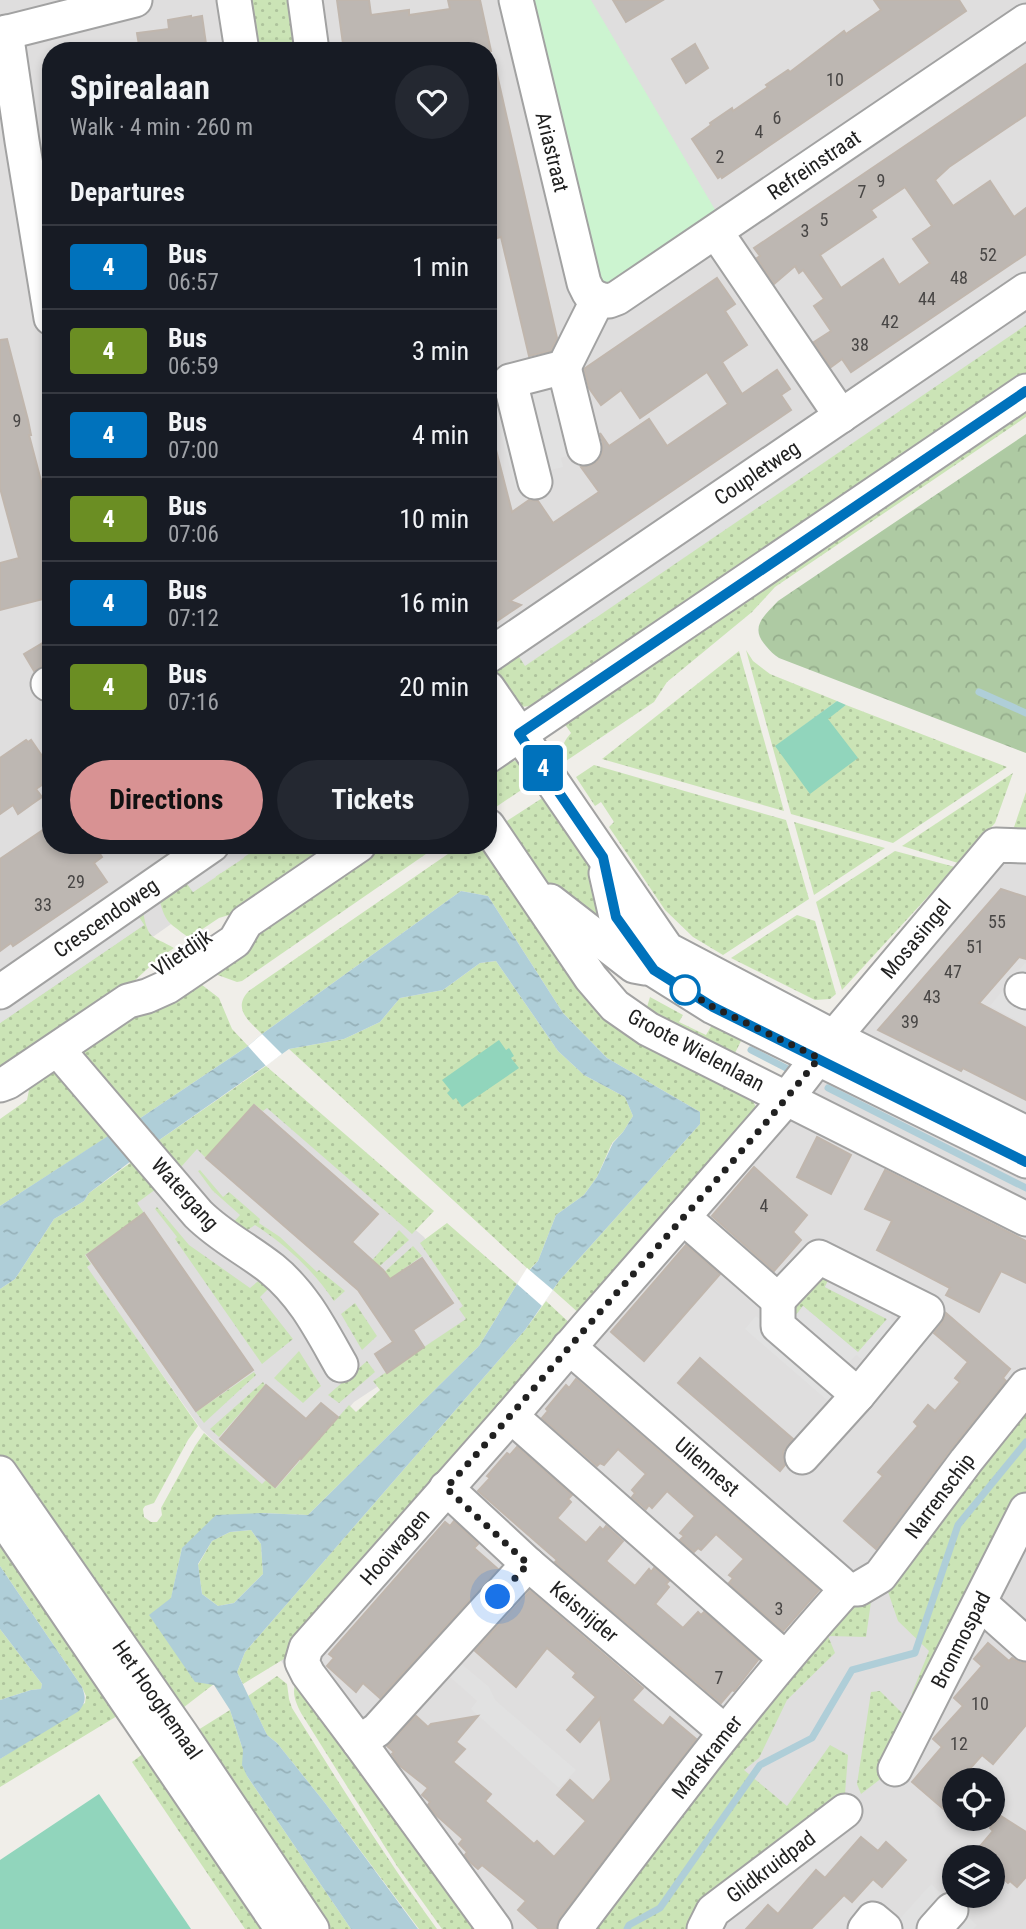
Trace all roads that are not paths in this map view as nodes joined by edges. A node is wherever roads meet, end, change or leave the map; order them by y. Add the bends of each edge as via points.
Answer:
1 (135, 0) edge
2 (234, 0) edge
3 (305, 0) edge
4 (516, 0) edge
5 (1026, 21) edge
6 (3, 33) edge
7 (241, 42) edge
8 (311, 42) edge
9 (716, 232) junction
10 (42, 263) edge
11 (1026, 290) edge
12 (597, 299) junction
13 (564, 367) junction
14 (1026, 391) edge
15 (841, 416) junction
16 (584, 448) dead end
17 (535, 482) dead end
18 (497, 650) edge
19 (497, 701) edge
20 (519, 734) junction
21 (497, 750) edge
22 (497, 839) edge
23 (1026, 846) edge
24 (199, 854) edge
25 (346, 854) edge
26 (527, 882) junction
27 (661, 960) junction
28 (0, 992) edge
29 (615, 1006) junction
30 (826, 1047) junction
31 (58, 1050) junction
32 (3, 1086) edge
33 (787, 1098) junction
34 (1026, 1133) edge
35 (1026, 1161) edge
36 (683, 1217) junction
37 (1026, 1219) edge
38 (778, 1300) junction
39 (569, 1347) junction
40 (341, 1365) dead end
41 (1026, 1386) edge
42 (858, 1395) junction
43 (511, 1416) junction
44 (802, 1457) dead end
45 (0, 1473) edge
46 (446, 1488) junction
47 (1026, 1510) edge
48 (0, 1514) edge
49 (528, 1564) junction
50 (843, 1589) junction
51 (980, 1603) junction
52 (1026, 1644) edge
53 (785, 1658) junction
54 (725, 1732) junction
55 (359, 1742) junction
56 (895, 1769) dead end
57 (845, 1811) dead end
58 (282, 1929) edge
59 (312, 1929) edge
60 (495, 1929) edge
61 (575, 1929) edge
62 (704, 1929) edge
63 (865, 1929) edge
64 (885, 1929) edge

1 - 6 street
2 - 7 street
3 - 8 street
4 - 12 street, Ariastraat via 584,283
5 - 9 street, Refreinstraat
6 - 10 street
9 - 12 street, Refreinstraat via 617,298
9 - 15 street
11 - 15 street, Coupletweg
12 - 13 street
13 - 16 street
13 - 17 street via 510,381
14 - 20 street
15 - 18 street, Coupletweg
19 - 20 street, Groote Wielenlaan
20 - 21 street
20 - 27 street, Groote Wielenlaan via 603,857 616,917
22 - 26 street, Groote Wielenlaan
23 - 30 street, Mosasingel via 996,845
24 - 28 street, Crescendoweg
25 - 31 street, Vlietdijk via 246,922 225,924 169,959 138,984 128,1001
26 - 27 street, Groote Wielenlaan via 634,966
26 - 29 street, Groote Wielenlaan
27 - 29 street
27 - 30 street, Groote Wielenlaan via 713,1007
29 - 33 street, Groote Wielenlaan via 648,1029
30 - 33 street, Hooiwagen
30 - 34 street, Groote Wielenlaan
30 - 35 street, Groote Wielenlaan
31 - 32 street, Vlietdijk
31 - 40 street, Watergang via 198,1214 273,1270 309,1308
33 - 36 street, Hooiwagen
33 - 37 street, Groote Wielenlaan
36 - 38 street
36 - 39 street, Hooiwagen
38 - 42 street via 778,1326
38 - 42 street via 819,1257 928,1311
39 - 43 street, Hooiwagen
39 - 50 street, Uilennest
41 - 50 street, Narrenschip via 880,1576 858,1589
42 - 44 street
43 - 46 street, Hooiwagen
43 - 53 street
45 - 59 street, Het Hooghemaal
46 - 49 street, Keisnijder
46 - 55 street, Hooiwagen via 306,1648 302,1662 308,1674
47 - 51 street, Bronmospad
48 - 58 street, Het Hooghemaal
49 - 54 street, Keisnijder
49 - 55 street via 377,1730
50 - 53 street, Marskramer
51 - 52 street
51 - 56 street, Bronmospad
53 - 54 street, Marskramer
54 - 61 street, Marskramer
55 - 60 street, Hooiwagen
57 - 62 street, Glidkruidpad via 713,1910
63 - 64 street via 873,1919

